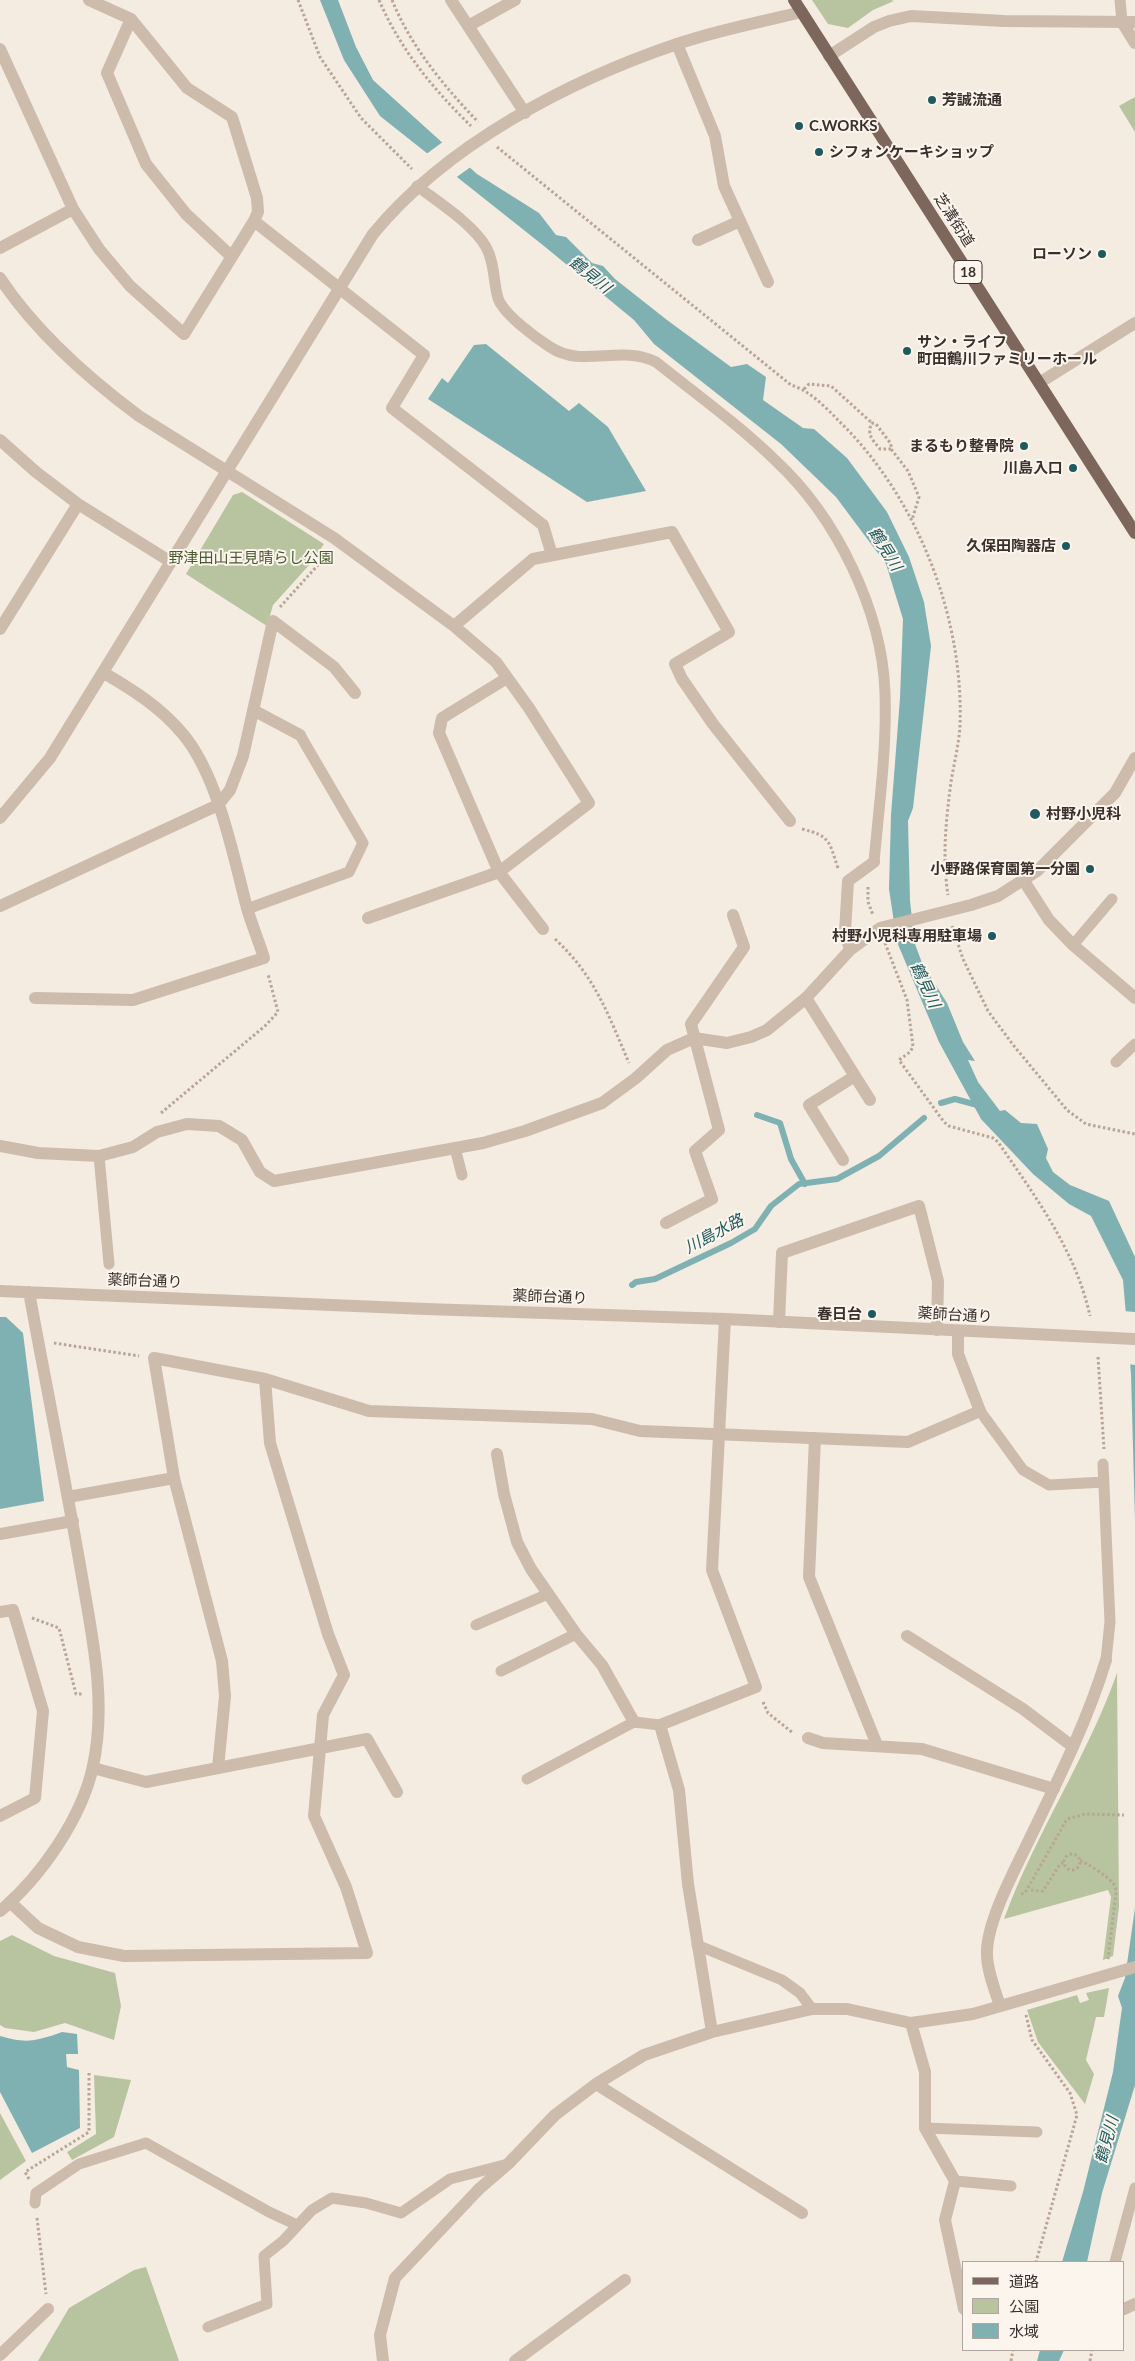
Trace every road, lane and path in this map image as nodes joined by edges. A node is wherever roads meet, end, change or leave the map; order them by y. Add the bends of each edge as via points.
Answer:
1 (89, 0) edge
2 (298, 0) edge
3 (379, 0) edge
4 (392, 0) edge
5 (451, 0) edge
6 (515, 0) edge
7 (794, 0) edge
8 (1120, 0) edge
9 (802, 12) junction
10 (131, 20) junction
11 (1128, 22) edge
12 (468, 26) junction
13 (1135, 43) edge
14 (677, 44) junction
15 (0, 50) edge
16 (829, 56) junction
17 (525, 113) junction
18 (478, 122) dead end
19 (471, 126) dead end
20 (412, 169) dead end
21 (417, 186) junction
22 (73, 209) junction
23 (254, 221) junction
24 (740, 221) junction
25 (698, 240) dead end
26 (0, 248) edge
27 (232, 258) junction
28 (0, 278) edge
29 (768, 282) dead end
30 (340, 288) junction
31 (1135, 324) edge
32 (1039, 383) junction
33 (804, 389) dead end
34 (872, 423) junction
35 (0, 440) edge
36 (891, 449) junction
37 (227, 470) junction
38 (78, 504) junction
39 (912, 520) dead end
40 (1135, 533) edge
41 (334, 538) junction
42 (552, 554) junction
43 (171, 562) junction
44 (2, 619) edge
45 (273, 621) junction
46 (454, 626) junction
47 (104, 673) junction
48 (507, 678) junction
49 (355, 693) dead end
50 (253, 710) junction
51 (300, 735) joint
52 (1135, 758) edge
53 (218, 805) junction
54 (0, 818) edge
55 (790, 821) joint
56 (874, 862) junction
57 (499, 872) junction
58 (848, 881) junction
59 (1024, 881) junction
60 (1112, 899) dead end
61 (0, 906) edge
62 (248, 909) junction
63 (733, 915) dead end
64 (873, 916) dead end
65 (368, 918) dead end
66 (952, 924) dead end
67 (543, 929) joint
68 (884, 940) dead end
69 (1073, 945) junction
70 (850, 950) junction
71 (264, 958) junction
72 (35, 998) dead end
73 (806, 998) junction
74 (1135, 998) edge
75 (694, 1038) junction
76 (1135, 1044) edge
77 (1116, 1062) dead end
78 (855, 1076) junction
79 (636, 1078) junction
80 (870, 1100) dead end
81 (155, 1118) dead end
82 (1135, 1134) edge
83 (0, 1146) edge
84 (455, 1148) junction
85 (99, 1156) junction
86 (843, 1160) dead end
87 (462, 1175) dead end
88 (666, 1222) dead end
89 (109, 1264) dead end
90 (0, 1291) edge
91 (29, 1292) junction
92 (1090, 1316) dead end
93 (725, 1319) junction
94 (779, 1322) junction
95 (937, 1330) junction
96 (958, 1331) junction
97 (1135, 1339) edge
98 (38, 1341) junction
99 (154, 1358) junction
100 (1098, 1358) dead end
101 (265, 1379) junction
102 (980, 1411) junction
103 (717, 1434) junction
104 (815, 1438) junction
105 (496, 1454) dead end
106 (1103, 1464) joint
107 (174, 1478) junction
108 (1104, 1482) junction
109 (68, 1497) junction
110 (72, 1521) junction
111 (0, 1534) edge
112 (548, 1594) junction
113 (13, 1610) junction
114 (0, 1612) edge
115 (476, 1625) dead end
116 (576, 1634) junction
117 (907, 1636) dead end
118 (1106, 1660) joint
119 (501, 1671) dead end
120 (756, 1687) junction
121 (76, 1694) dead end
122 (634, 1722) junction
123 (660, 1725) junction
124 (808, 1738) joint
125 (877, 1745) junction
126 (1072, 1746) junction
127 (320, 1748) junction
128 (93, 1768) junction
129 (218, 1768) junction
130 (527, 1779) dead end
131 (1054, 1789) junction
132 (397, 1792) dead end
133 (1124, 1815) dead end
134 (0, 1816) edge
135 (1080, 1861) junction
136 (1064, 1862) junction
137 (1031, 1890) dead end
138 (1004, 1896) junction
139 (10, 1902) junction
140 (0, 1911) edge
141 (697, 1945) junction
142 (1135, 1967) edge
143 (1109, 1968) junction
144 (1000, 2006) junction
145 (812, 2009) junction
146 (911, 2023) junction
147 (712, 2032) junction
148 (89, 2073) dead end
149 (596, 2084) junction
150 (925, 2128) junction
151 (1037, 2132) dead end
152 (508, 2164) junction
153 (955, 2181) junction
154 (1011, 2186) dead end
155 (1135, 2188) edge
156 (35, 2198) junction
157 (802, 2213) dead end
158 (297, 2225) junction
159 (1115, 2261) edge
160 (625, 2280) dead end
161 (962, 2300) edge
162 (48, 2309) joint
163 (208, 2327) dead end
164 (1, 2352) edge
165 (518, 2360) edge
166 (383, 2361) edge

1 - 10 street
2 - 20 path via 320,57 361,118
3 - 19 path via 400,40 427,80
4 - 18 path via 418,50
5 - 12 street
6 - 12 street
7 - 9 main road, 芝溝街道 / 18
8 - 11 lane
9 - 14 street
9 - 16 main road, 芝溝街道 / 18
10 - 23 street via 187,88 232,117 257,198 258,212
10 - 27 street via 107,73 146,164 186,214
11 - 13 street
11 - 16 street via 911,16 874,27
12 - 17 street
14 - 17 street via 604,73
14 - 24 street via 716,136 724,186
15 - 22 street
16 - 32 main road, 芝溝街道 / 18
17 - 21 street via 478,140
21 - 30 street via 374,234
21 - 56 lane via 470,228 482,242 493,264 498,300 513,317 565,355 580,358 634,354 656,362 777,462 820,513 857,580 871,614 879,646 885,691 885,736
22 - 26 street
22 - 27 street via 130,286 184,334
23 - 27 street
23 - 30 street
24 - 25 street
24 - 29 street
28 - 37 street via 42,330 109,394
30 - 37 street
30 - 42 street via 424,355 392,408 543,525
31 - 32 street
32 - 40 main road, 芝溝街道 / 18
33 - 34 path via 809,384 831,386
34 - 36 path via 891,444
34 - 36 path via 869,435 880,449
35 - 38 street
36 - 39 path via 908,471 919,497
37 - 41 street
37 - 43 street
38 - 43 street
38 - 44 street
41 - 45 path via 318,565 279,609
41 - 46 street
42 - 46 street via 533,559
42 - 55 street via 672,532 729,632 675,664 713,724
43 - 47 street
45 - 49 street via 334,667
45 - 50 street
46 - 48 street via 496,662
47 - 53 street via 155,705 183,734 204,769
47 - 54 street via 50,758
48 - 57 street via 442,718 439,733
48 - 57 street via 530,708 589,803
50 - 51 street
50 - 53 street via 230,790
51 - 62 lane via 363,843 349,872
52 - 59 street via 1114,793 1038,871
53 - 61 street
53 - 62 street
55 - 58 path via 795,828 824,837 839,871
56 - 58 street
56 - 64 path via 867,892
57 - 65 street
57 - 67 street
58 - 70 street via 845,932
59 - 69 street via 1049,920
59 - 70 street via 998,896 888,924
60 - 69 lane
62 - 71 street
63 - 75 street via 744,947 691,1024
66 - 82 path via 963,959 988,1011 1067,1110 1086,1124
67 - 79 path via 574,957 598,990
68 - 92 path via 907,1000 912,1038 913,1047 899,1060 944,1122 998,1142 1058,1235 1079,1281
69 - 74 street
70 - 73 street
71 - 72 street via 133,1000
71 - 81 path via 278,1012
73 - 75 street via 773,1025 751,1037 726,1043
73 - 78 street
75 - 79 street via 667,1050
75 - 88 street via 719,1130 695,1151 712,1199
76 - 77 lane
78 - 80 street
78 - 86 street via 809,1105
79 - 84 street via 602,1102 483,1143
83 - 85 street via 38,1153
84 - 85 street via 274,1181 260,1172 242,1140 219,1126 186,1124 157,1132 133,1148
84 - 87 lane
85 - 89 lane
90 - 91 street, 薬師台通り
91 - 93 street, 薬師台通り
91 - 98 street
93 - 94 street, 薬師台通り
93 - 103 street
94 - 95 street, 薬師台通り
94 - 95 street via 782,1253 919,1206 938,1280
95 - 96 street, 薬師台通り
96 - 97 street, 薬師台通り
96 - 102 street via 958,1354
98 - 99 path
98 - 109 street
99 - 101 street
99 - 107 street
100 - 106 path
101 - 103 street via 368,1411 592,1419 640,1431
101 - 127 street via 270,1443 328,1634 344,1674 323,1715
102 - 104 street via 908,1442
102 - 108 lane via 1022,1470 1050,1485
103 - 104 street
103 - 120 street via 712,1570
104 - 125 street via 810,1577
105 - 112 street via 518,1542
106 - 108 lane
107 - 109 street
107 - 129 street via 222,1661 225,1696
108 - 118 lane via 1110,1622
109 - 110 street
110 - 111 street
110 - 128 street via 100,1695
112 - 115 lane
112 - 116 street
113 - 114 street
113 - 121 path via 59,1628
113 - 134 street via 43,1711 35,1798
116 - 119 lane
116 - 122 street via 602,1665
117 - 126 street via 1023,1710
118 - 126 street via 1099,1685
120 - 123 street
120 - 124 path via 768,1712 792,1732
122 - 123 lane
122 - 130 lane
123 - 141 street via 679,1790
124 - 125 street via 822,1743
125 - 131 street via 922,1749
126 - 131 street
127 - 129 street
127 - 132 street via 367,1739
127 - 139 street via 314,1816 346,1887 367,1953 124,1956 78,1947 38,1928
128 - 129 street via 146,1782
128 - 139 street via 80,1804 60,1842
131 - 138 street
133 - 138 path via 1086,1814 1067,1819 1025,1893
135 - 136 path via 1073,1853 1068,1854
135 - 136 path via 1072,1870 1065,1867
135 - 143 path via 1086,1862 1115,1886
136 - 137 path via 1043,1891
138 - 144 street via 989,1934 986,1955
139 - 140 street
141 - 145 lane via 782,1980
141 - 147 street
142 - 143 street
143 - 144 street
144 - 146 street via 948,2019
145 - 146 street via 847,2009
145 - 147 street
146 - 150 street via 925,2072
147 - 149 street via 644,2056
148 - 156 path via 89,2132 25,2172
149 - 152 street via 555,2115
149 - 157 street
150 - 151 lane
150 - 153 street
152 - 158 lane via 450,2179 401,2213 332,2198 312,2210
152 - 166 street via 479,2189 395,2278 380,2335
153 - 154 lane
153 - 161 street via 944,2220
155 - 159 lane
156 - 158 lane via 79,2164 146,2143
156 - 162 path
158 - 163 lane via 264,2256 267,2304
160 - 165 street
162 - 164 street

